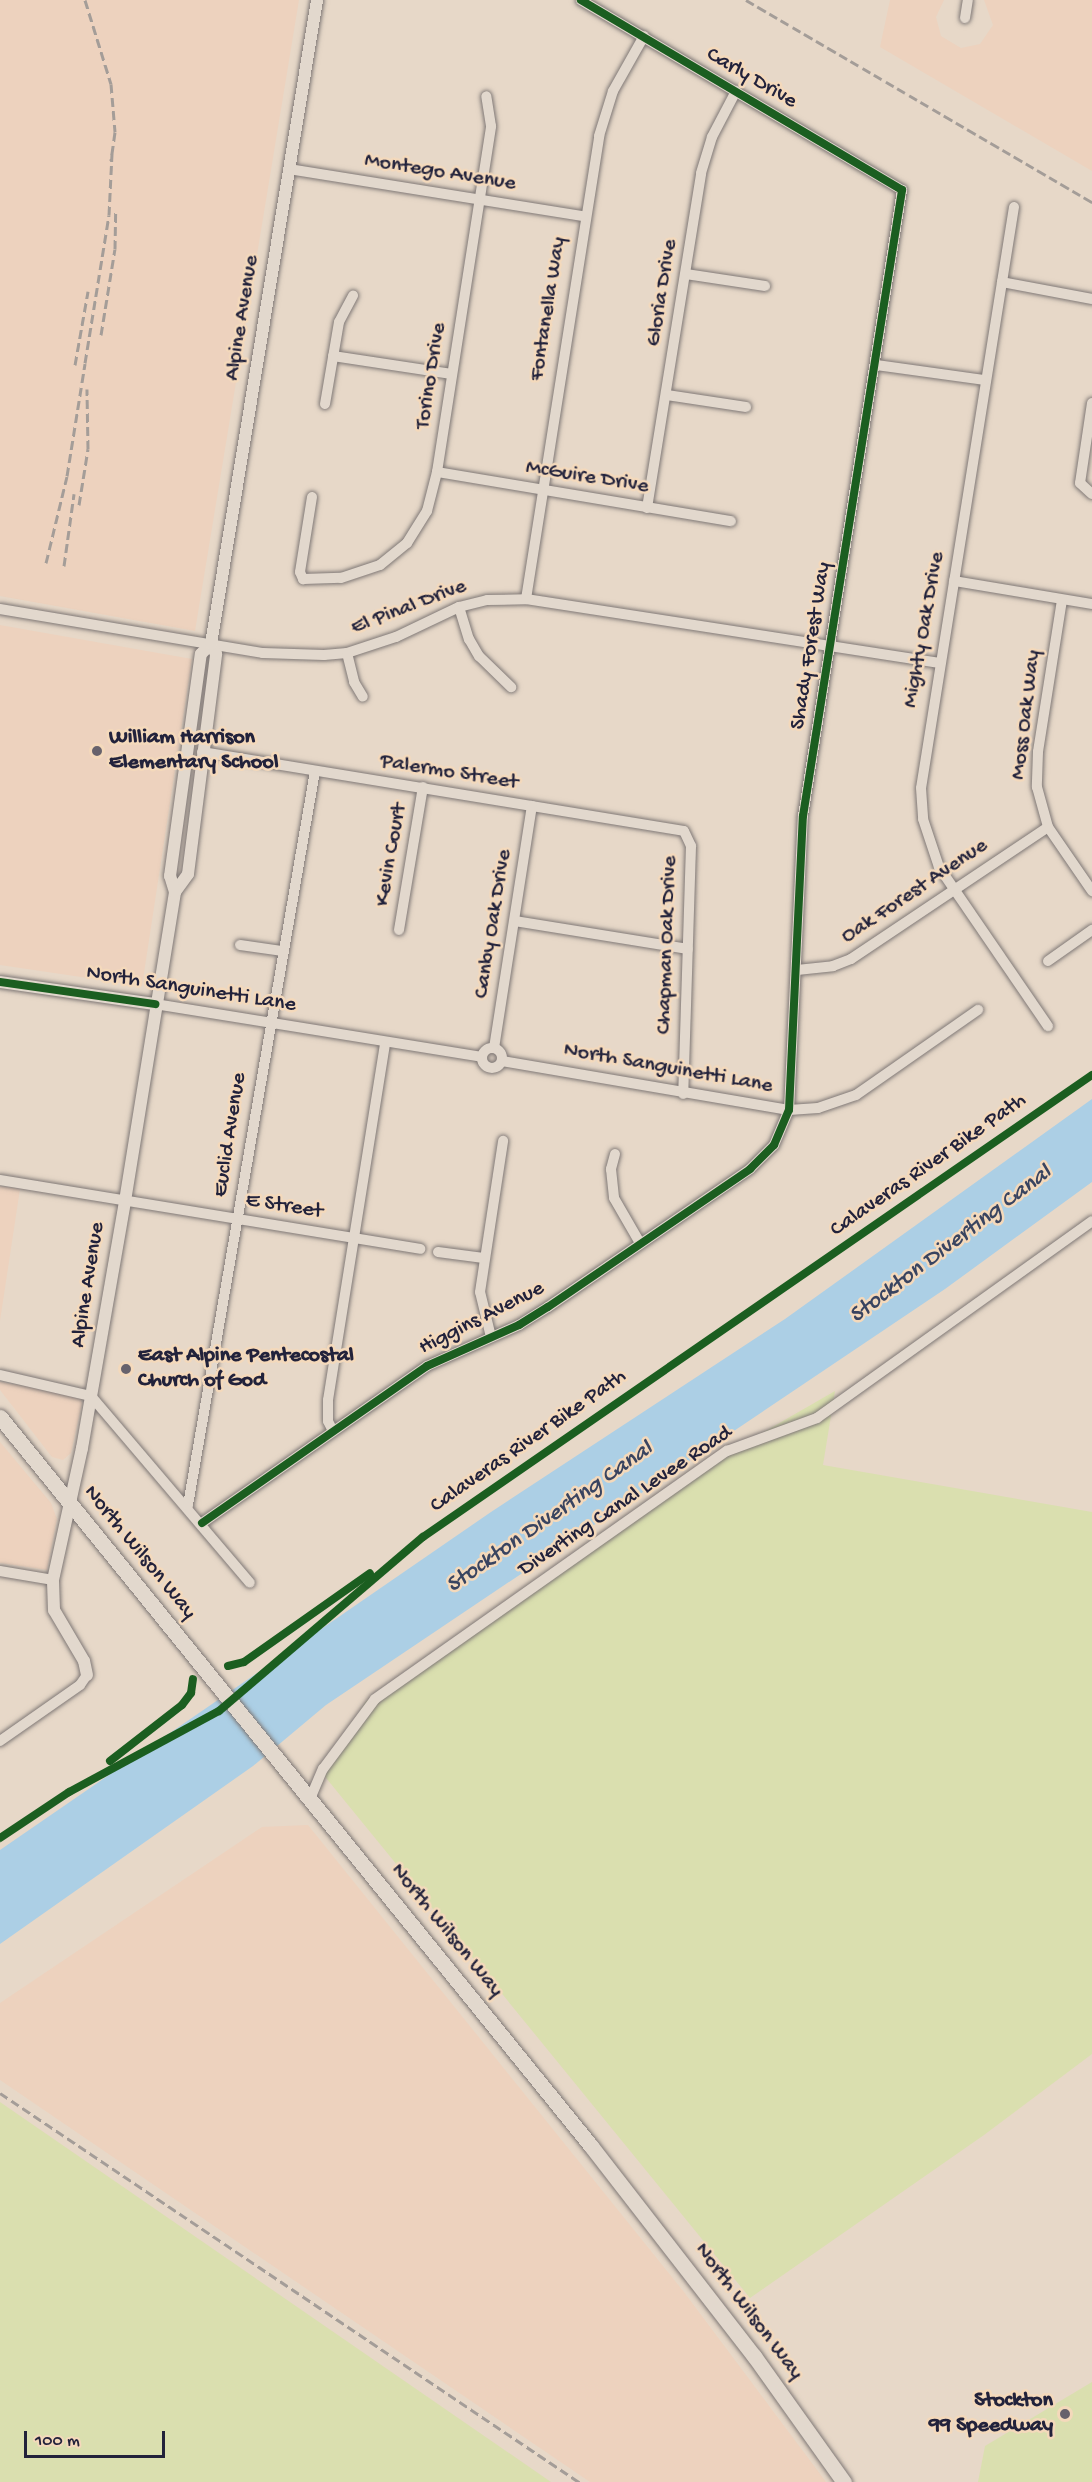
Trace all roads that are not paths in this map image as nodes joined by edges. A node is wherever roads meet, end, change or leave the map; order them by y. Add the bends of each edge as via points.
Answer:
1 (317, 0) edge
2 (581, 0) edge
3 (968, 0) edge
4 (965, 18) dead end
5 (644, 36) junction
6 (736, 91) junction
7 (486, 96) dead end
8 (289, 169) junction
9 (902, 190) joint
10 (479, 199) junction
11 (1014, 207) dead end
12 (584, 216) junction
13 (686, 274) junction
14 (1002, 282) junction
15 (765, 286) dead end
16 (353, 296) dead end
17 (1092, 299) edge
18 (333, 356) junction
19 (876, 365) junction
20 (452, 374) junction
21 (984, 380) junction
22 (667, 395) junction
23 (1092, 403) edge
24 (325, 404) dead end
25 (746, 407) dead end
26 (437, 472) junction
27 (540, 490) junction
28 (1092, 494) edge
29 (312, 497) dead end
30 (647, 508) junction
31 (731, 521) dead end
32 (954, 581) junction
33 (526, 599) junction
34 (1062, 600) junction
35 (1092, 604) edge
36 (459, 607) junction
37 (0, 609) edge
38 (211, 644) junction
39 (830, 648) junction
40 (347, 653) junction
41 (938, 663) junction
42 (510, 687) dead end
43 (363, 697) dead end
44 (202, 752) junction
45 (315, 771) junction
46 (423, 787) junction
47 (532, 806) junction
48 (1048, 827) junction
49 (688, 835) joint
50 (953, 891) junction
51 (1092, 891) edge
52 (174, 892) junction
53 (514, 921) junction
54 (399, 930) dead end
55 (1092, 930) edge
56 (240, 945) dead end
57 (688, 949) junction
58 (282, 951) junction
59 (1048, 961) dead end
60 (797, 970) junction
61 (0, 982) edge
62 (155, 1004) junction
63 (978, 1010) dead end
64 (269, 1024) junction
65 (1048, 1026) dead end
66 (386, 1043) junction
67 (494, 1048) junction
68 (482, 1057) junction
69 (502, 1061) junction
70 (683, 1094) junction
71 (789, 1110) junction
72 (503, 1141) dead end
73 (615, 1154) dead end
74 (0, 1180) edge
75 (124, 1201) junction
76 (237, 1219) junction
77 (1092, 1221) edge
78 (355, 1238) junction
79 (640, 1243) junction
80 (420, 1249) dead end
81 (438, 1252) dead end
82 (484, 1258) junction
83 (490, 1337) junction
84 (0, 1375) edge
85 (91, 1395) junction
86 (0, 1418) edge
87 (333, 1431) junction
88 (188, 1505) junction
89 (71, 1508) junction
90 (202, 1523) junction
91 (0, 1571) edge
92 (53, 1580) junction
93 (250, 1583) dead end
94 (87, 1675) joint
95 (0, 1741) edge
96 (310, 1799) junction
97 (844, 2482) edge

1 - 8 street, Alpine Avenue
2 - 5 street, Carly Drive
3 - 4 street
5 - 6 street, Carly Drive
5 - 12 street, Fontanella Way via 604,115
6 - 9 street, Carly Drive
6 - 13 street, Gloria Drive via 705,154
7 - 10 street, Torino Drive via 491,126
8 - 10 street, Montego Avenue
8 - 38 street, Alpine Avenue
9 - 19 street, Shady Forest Way
10 - 12 street, Montego Avenue
10 - 20 street, Torino Drive
11 - 14 street, Mighty Oak Drive
12 - 27 street, Fontanella Way
13 - 15 street
13 - 22 street, Gloria Drive
14 - 17 street
14 - 21 street, Mighty Oak Drive
16 - 18 street via 339,322
18 - 20 street
18 - 24 street
19 - 21 street
19 - 39 street, Shady Forest Way
20 - 26 street, Torino Drive
21 - 32 street, Mighty Oak Drive
22 - 25 street
22 - 30 street, Gloria Drive
23 - 28 street via 1080,483
26 - 27 street, McGuire Drive
26 - 29 street, Torino Drive via 420,525 393,556 361,573 303,579 300,572
27 - 30 street, McGuire Drive
27 - 33 street, Fontanella Way
30 - 31 street, McGuire Drive
32 - 34 street
32 - 41 street, Mighty Oak Drive
33 - 36 street, El Pinal Drive via 487,600
33 - 39 street, El Pinal Drive
34 - 35 street
34 - 48 street, Moss Oak Way via 1036,767 1039,802
36 - 40 street, El Pinal Drive via 396,637
36 - 42 street via 480,656
37 - 38 street, El Pinal Drive
38 - 40 street, El Pinal Drive via 292,655
38 - 44 street, Alpine Avenue via 216,654
38 - 52 street, Alpine Avenue via 201,654 185,761 170,876
39 - 41 street, El Pinal Drive
39 - 60 street, Shady Forest Way via 803,816
40 - 43 street
41 - 50 street, Mighty Oak Drive via 921,788 929,845
44 - 45 street, Palermo Street
44 - 52 street, Alpine Avenue via 188,874
45 - 46 street, Palermo Street
45 - 58 street, Euclid Avenue
46 - 47 street, Palermo Street
46 - 54 street, Kevin Court
47 - 49 street, Palermo Street via 678,829
47 - 53 street, Canby Oak Drive
48 - 50 street, Oak Forest Avenue
48 - 51 street, Moss Oak Way
49 - 57 street, Chapman Oak Drive
50 - 60 street, Oak Forest Avenue via 851,959 833,966
50 - 65 street, Mighty Oak Drive
52 - 62 street, Alpine Avenue
53 - 57 street
53 - 67 street, Canby Oak Drive
55 - 59 street
56 - 58 street
57 - 70 street, Chapman Oak Drive
58 - 64 street, Euclid Avenue
60 - 71 street, Shady Forest Way
61 - 62 street, North Sanguinetti Lane
62 - 64 street, North Sanguinetti Lane
62 - 75 street, Alpine Avenue
63 - 71 street, North Sanguinetti Lane via 856,1095 828,1106
64 - 66 street, North Sanguinetti Lane
64 - 76 street, Euclid Avenue
66 - 68 street, North Sanguinetti Lane
66 - 78 street
67 - 68 street
67 - 69 street via 502,1054
68 - 69 street via 492,1069
69 - 70 street, North Sanguinetti Lane
70 - 71 street, North Sanguinetti Lane
71 - 79 street, Higgins Avenue via 774,1145 757,1162
72 - 82 street
73 - 79 street via 611,1169 614,1198
74 - 75 street, E Street
75 - 76 street, E Street
75 - 85 street, Alpine Avenue
76 - 78 street, E Street
76 - 88 street, Euclid Avenue
77 - 96 street, Diverting Canal Levee Road via 817,1418 727,1451 375,1700 323,1769
78 - 80 street, E Street
78 - 87 street via 328,1400 328,1421
79 - 83 street, Higgins Avenue via 548,1307
81 - 82 street
82 - 83 street via 480,1293
83 - 87 street, Higgins Avenue via 427,1366
84 - 85 street
85 - 88 street
85 - 89 street, Alpine Avenue
86 - 89 main road, North Wilson Way
87 - 90 street, Higgins Avenue
88 - 90 street
89 - 92 street, Alpine Avenue
89 - 96 main road, North Wilson Way
90 - 93 street
91 - 92 street
92 - 94 street, Alpine Avenue via 54,1610 84,1661
94 - 95 street via 80,1685
96 - 97 main road, North Wilson Way via 673,2249

